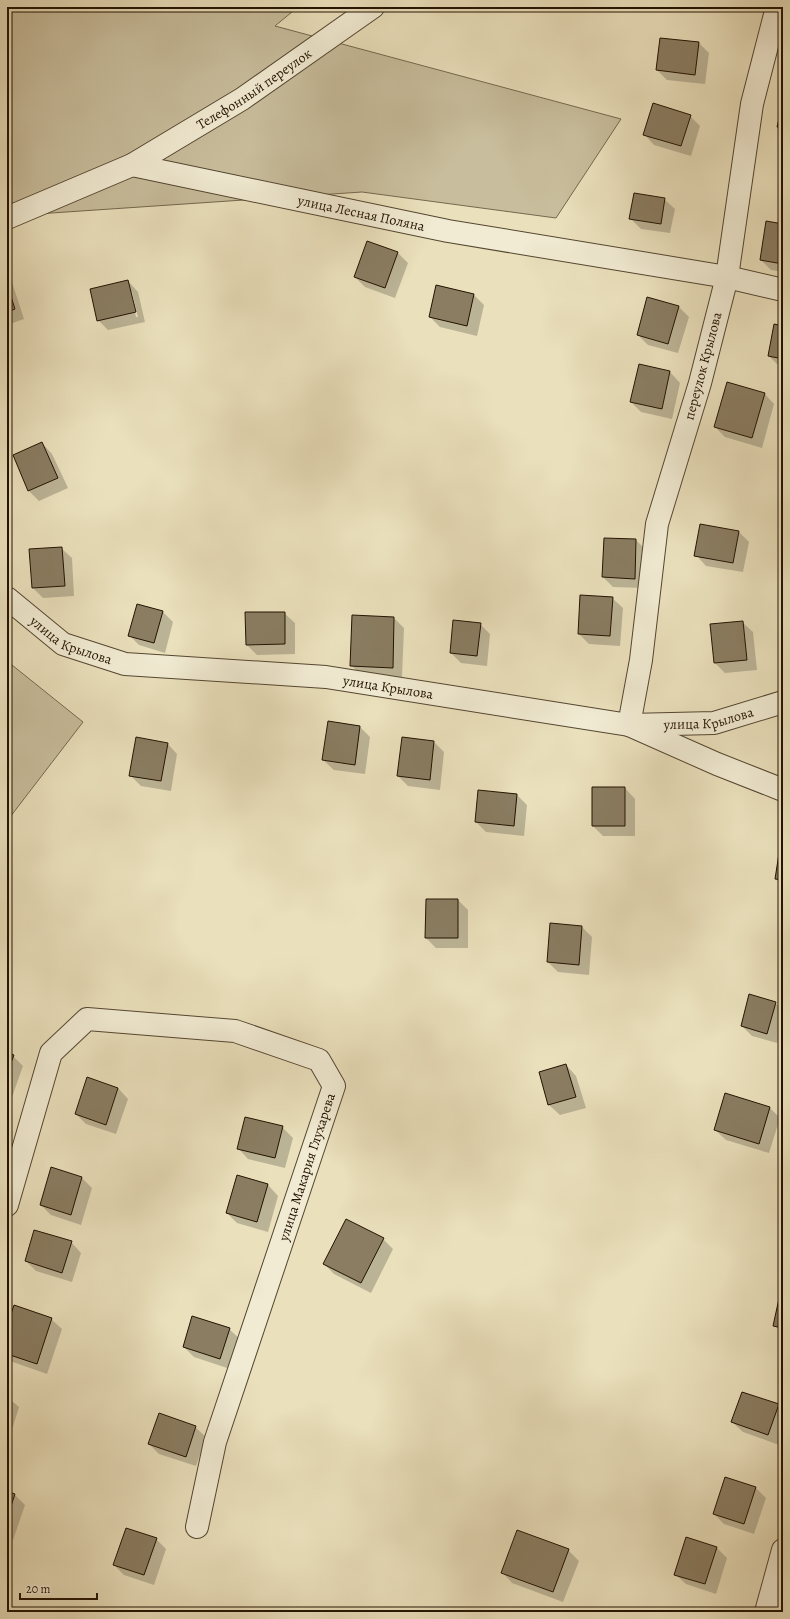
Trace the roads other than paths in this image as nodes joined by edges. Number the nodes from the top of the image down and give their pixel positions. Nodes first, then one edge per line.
1 (373, 7) edge
2 (777, 7) edge
3 (132, 165) junction
4 (7, 218) edge
5 (727, 277) junction
6 (783, 290) edge
7 (7, 598) edge
8 (783, 702) edge
9 (629, 725) junction
10 (783, 790) edge
11 (7, 1205) edge
12 (197, 1527) dead end
13 (783, 1550) edge
14 (766, 1612) edge

1 - 3 street, Телефонный переулок
2 - 5 street, переулок Крылова
3 - 4 street
3 - 5 street, улица Лесная Поляна
5 - 6 street, улица Лесная Поляна
5 - 9 street, переулок Крылова
7 - 9 street, улица Крылова
8 - 9 street, улица Крылова
9 - 10 street
11 - 12 street, улица Макария Глухарева
13 - 14 street

